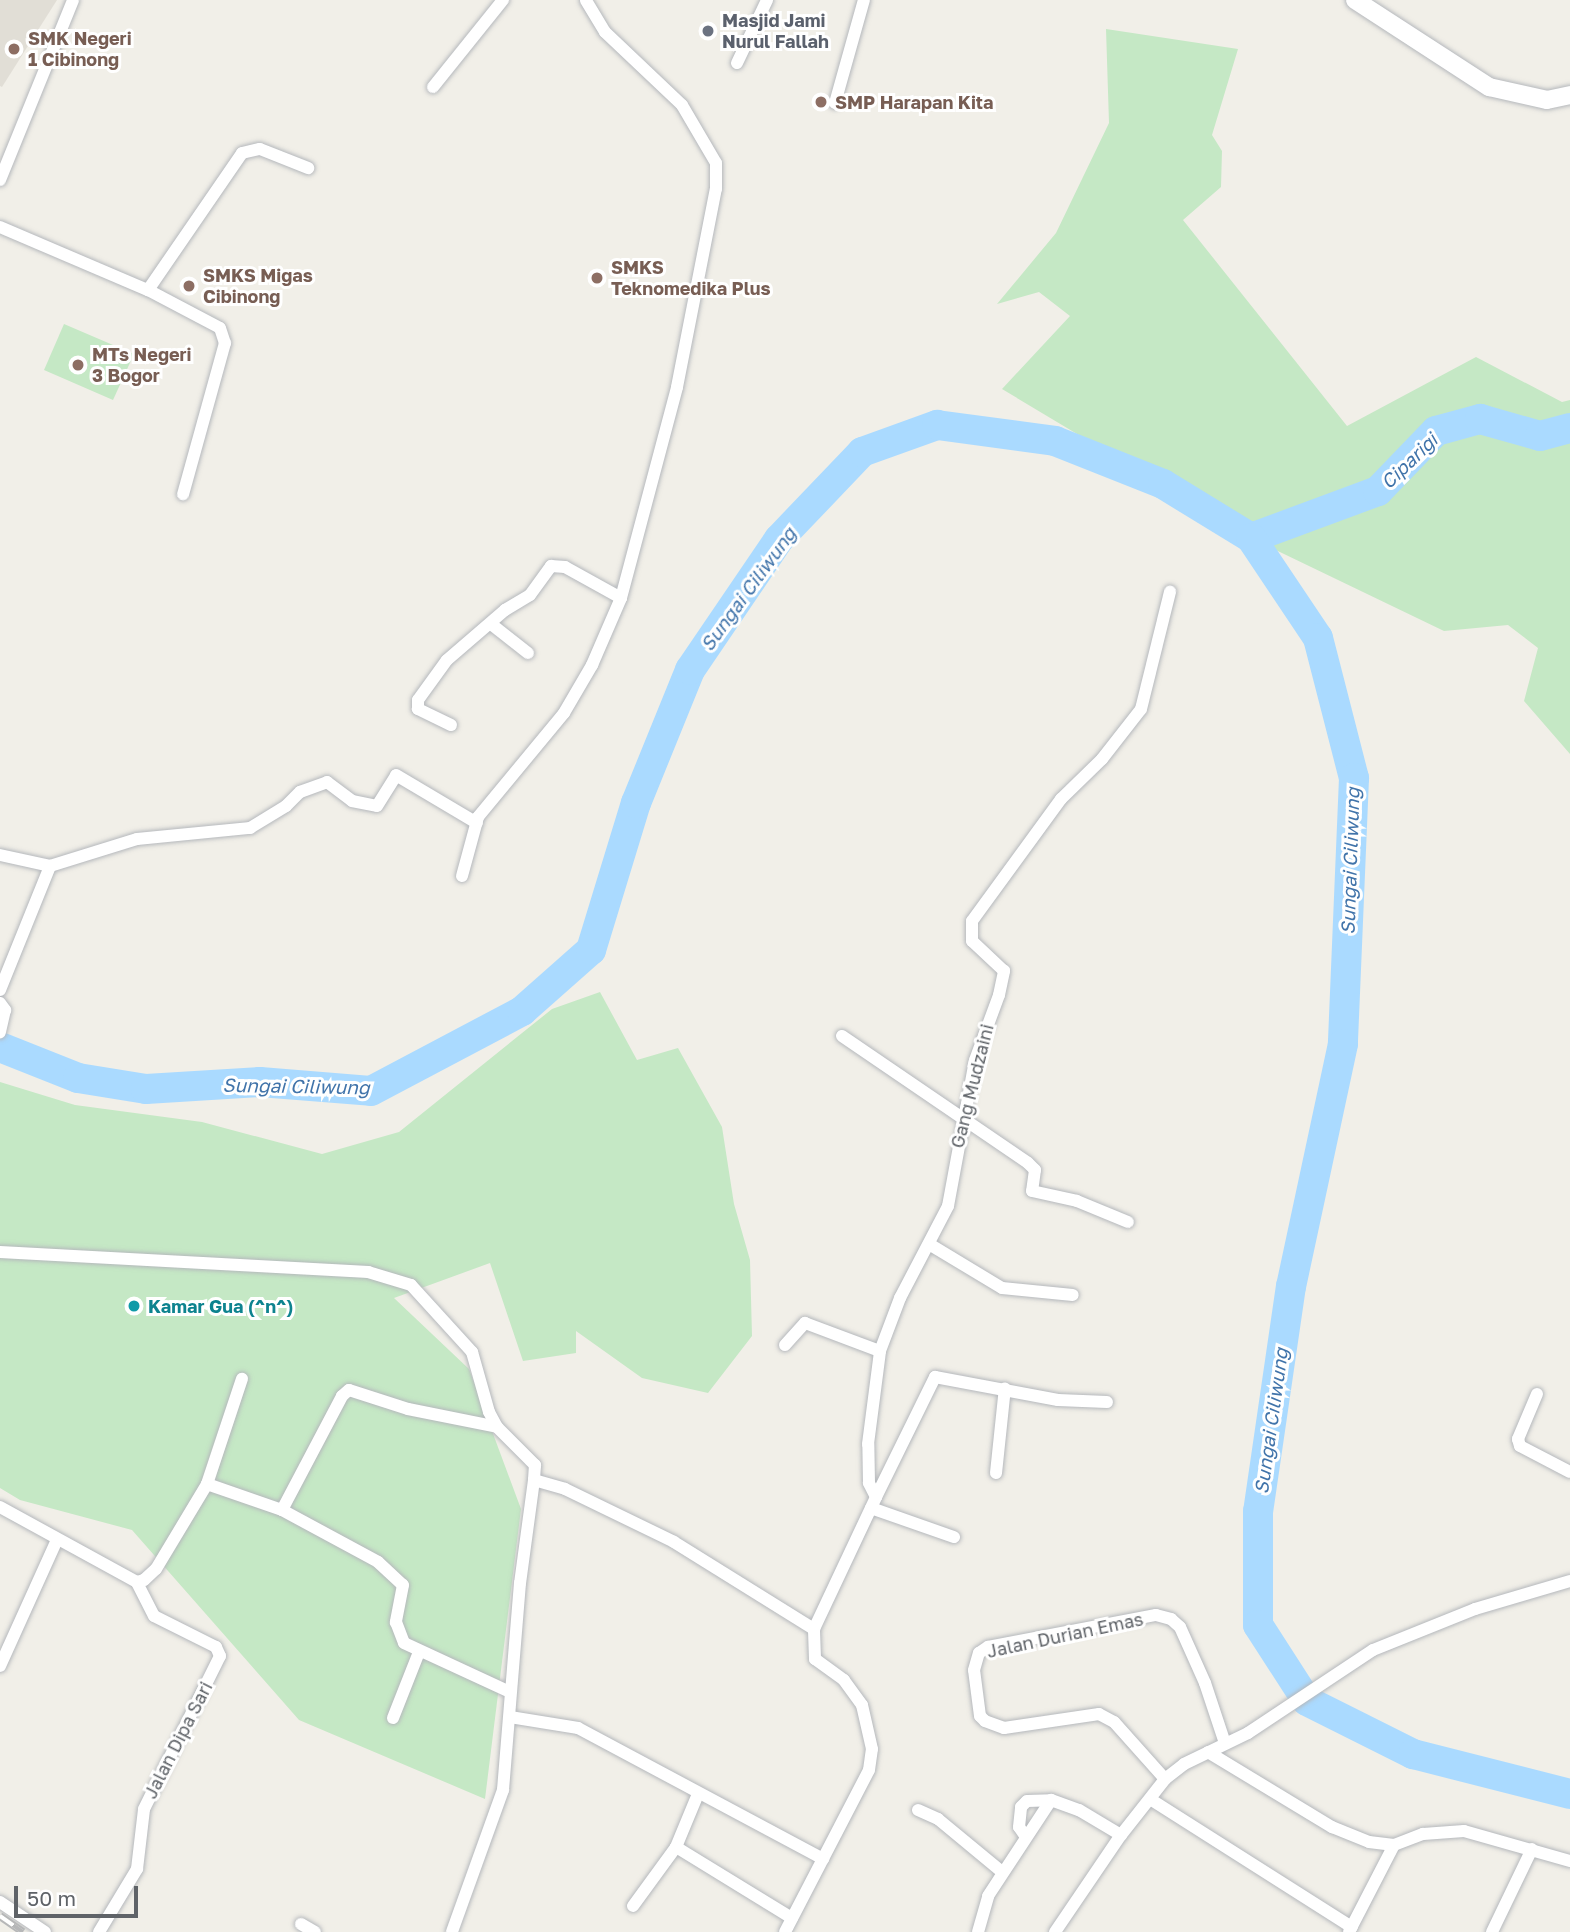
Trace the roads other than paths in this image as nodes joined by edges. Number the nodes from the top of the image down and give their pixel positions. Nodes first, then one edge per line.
1 (73, 0) edge
2 (503, 0) edge
3 (586, 0) edge
4 (767, 0) edge
5 (864, 0) edge
6 (1356, 0) edge
7 (737, 63) dead end
8 (433, 87) dead end
9 (1570, 95) edge
10 (835, 103) dead end
11 (308, 168) dead end
12 (0, 180) edge
13 (0, 227) edge
14 (148, 290) junction
15 (183, 494) dead end
16 (1170, 592) dead end
17 (621, 598) junction
18 (491, 624) junction
19 (528, 653) dead end
20 (451, 725) dead end
21 (477, 823) junction
22 (0, 855) edge
23 (50, 866) junction
24 (462, 876) dead end
25 (0, 990) edge
26 (3, 1007) edge
27 (0, 1032) edge
28 (842, 1036) dead end
29 (960, 1121) junction
30 (1128, 1222) dead end
31 (929, 1244) junction
32 (0, 1252) edge
33 (1073, 1295) dead end
34 (785, 1345) dead end
35 (880, 1351) junction
36 (242, 1379) dead end
37 (1005, 1388) junction
38 (1537, 1394) dead end
39 (1107, 1402) dead end
40 (497, 1427) junction
41 (1570, 1472) edge
42 (996, 1473) dead end
43 (534, 1480) junction
44 (207, 1484) junction
45 (873, 1503) junction
46 (0, 1507) edge
47 (282, 1510) junction
48 (954, 1537) dead end
49 (57, 1540) junction
50 (1570, 1581) edge
51 (137, 1582) junction
52 (814, 1629) junction
53 (419, 1652) junction
54 (0, 1666) edge
55 (510, 1692) junction
56 (510, 1717) junction
57 (393, 1718) dead end
58 (1225, 1743) junction
59 (1209, 1752) junction
60 (1165, 1779) junction
61 (698, 1794) junction
62 (1150, 1799) junction
63 (1051, 1800) junction
64 (918, 1810) dead end
65 (1121, 1835) junction
66 (1026, 1837) junction
67 (1394, 1845) junction
68 (676, 1847) junction
69 (1532, 1849) junction
70 (822, 1859) junction
71 (1570, 1861) edge
72 (1002, 1872) junction
73 (0, 1902) edge
74 (632, 1906) dead end
75 (792, 1918) junction
76 (301, 1924) dead end
77 (1351, 1930) edge
78 (44, 1932) edge
79 (99, 1932) edge
80 (315, 1932) edge
81 (452, 1932) edge
82 (785, 1932) edge
83 (978, 1932) edge
84 (1055, 1932) edge
85 (1492, 1932) edge

1 - 12 street
2 - 8 street
3 - 17 street
4 - 7 street
5 - 10 street
6 - 9 main road
11 - 14 street
13 - 14 street
14 - 15 street
16 - 29 street, Gang Mudzaini
17 - 18 street
17 - 21 street
18 - 19 street
18 - 20 street
21 - 23 street
21 - 24 street
22 - 23 street
23 - 25 street
26 - 27 street
28 - 29 street
29 - 30 street
29 - 31 street, Gang Mudzaini
31 - 33 street
31 - 35 street, Gang Mudzaini
32 - 40 street
34 - 35 street
35 - 45 street, Gang Mudzaini
36 - 44 street
37 - 39 street
37 - 42 street
37 - 45 street
38 - 41 street
40 - 43 street
40 - 47 street
43 - 52 street
43 - 55 street
44 - 47 street
44 - 51 street
45 - 48 street
45 - 52 street
46 - 49 street
47 - 53 street
49 - 51 street
49 - 54 street
50 - 58 street
51 - 79 street, Jalan Dipa Sari
52 - 70 street
53 - 55 street
53 - 57 street
55 - 56 street
56 - 61 street
56 - 81 street
58 - 59 street
58 - 60 street, Jalan Durian Emas
59 - 60 street
59 - 67 street
60 - 62 street
61 - 68 street
61 - 70 street
62 - 65 street
62 - 77 street
63 - 65 street
63 - 66 street
63 - 66 street
64 - 72 street
65 - 84 street
66 - 72 street
67 - 69 street
67 - 77 street
68 - 74 street
68 - 75 street
69 - 71 street
69 - 85 street
70 - 75 street
72 - 83 street
73 - 78 street
75 - 82 street
76 - 80 street

